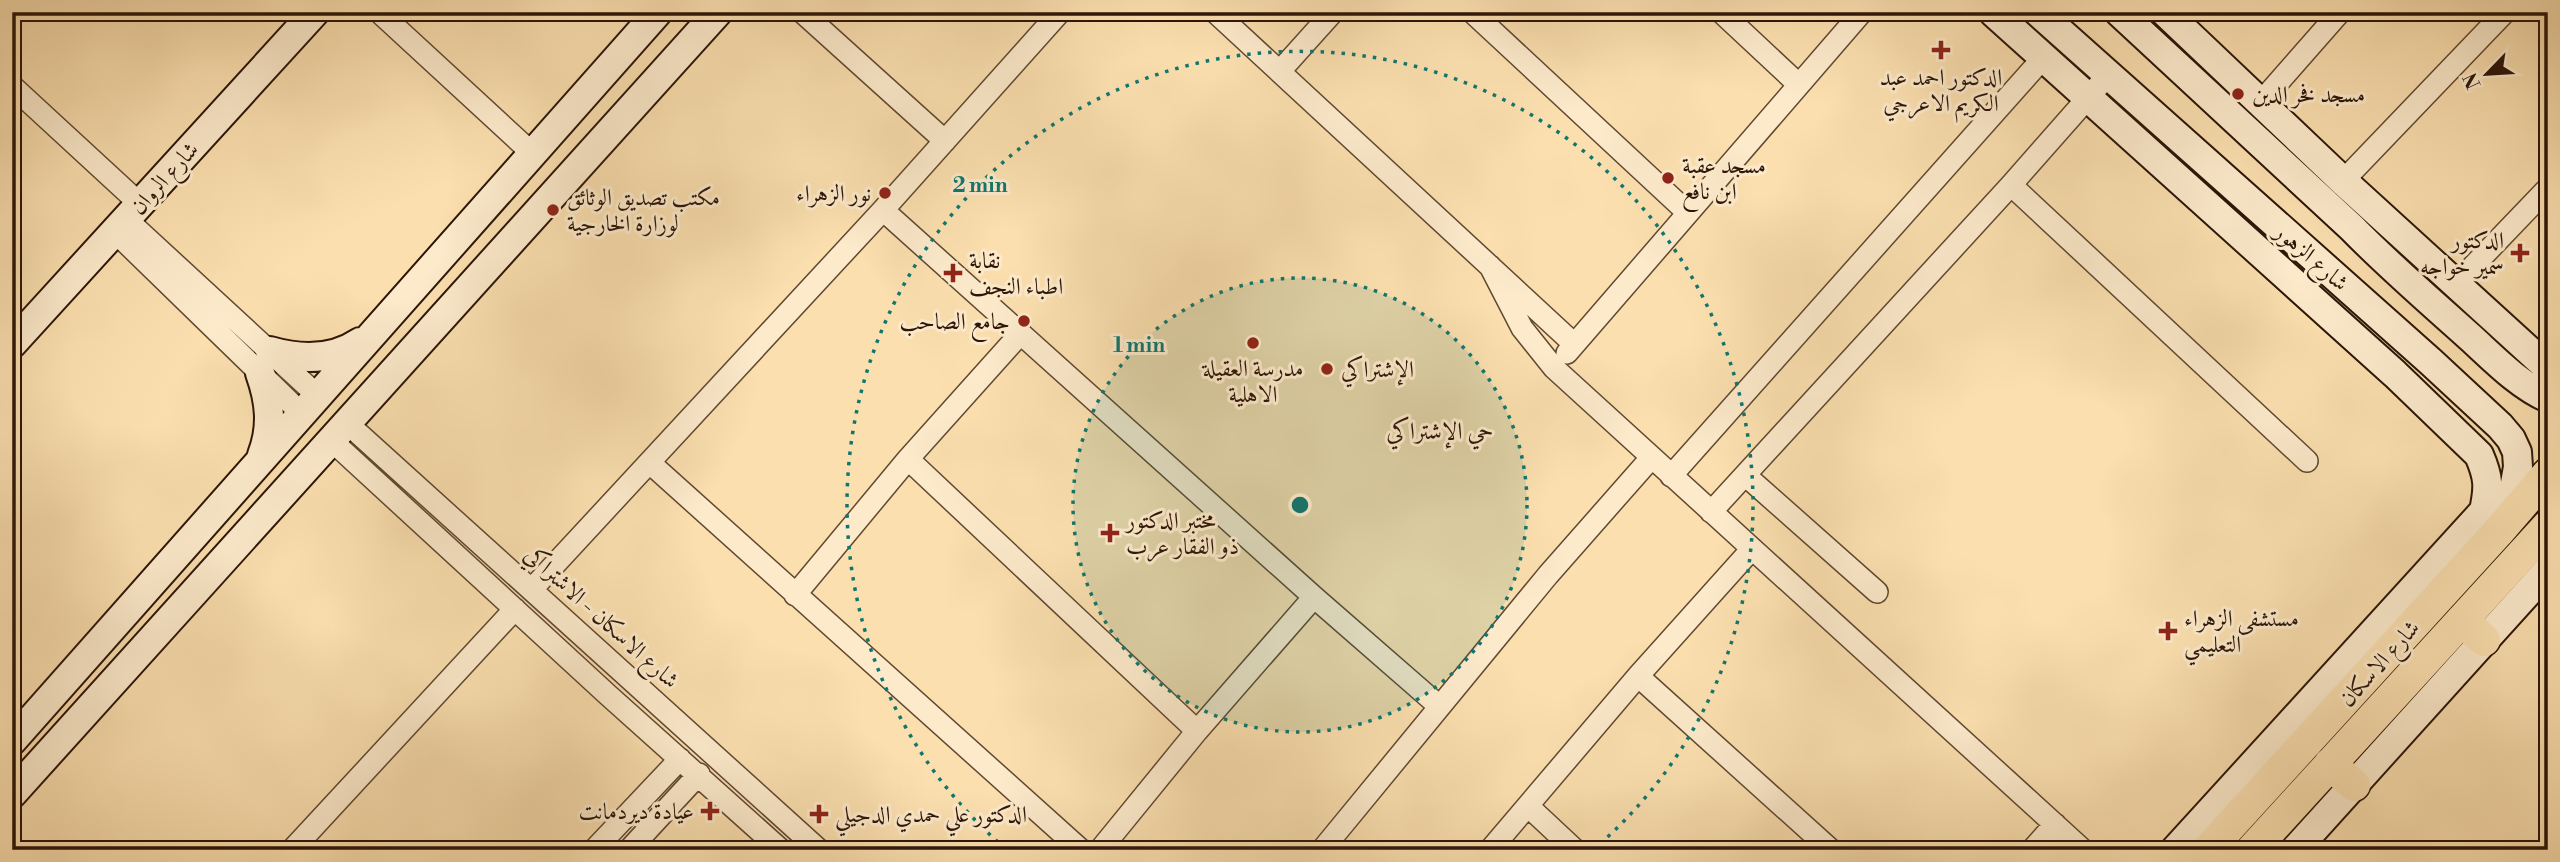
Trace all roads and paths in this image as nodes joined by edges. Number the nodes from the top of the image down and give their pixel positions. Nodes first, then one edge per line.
1 (315, 12) edge
2 (379, 12) edge
3 (658, 12) edge
4 (718, 12) edge
5 (802, 12) edge
6 (1060, 12) edge
7 (1216, 12) edge
8 (1333, 12) edge
9 (1472, 12) edge
10 (1721, 12) edge
11 (1862, 12) edge
12 (1993, 12) edge
13 (2038, 12) edge
14 (2119, 12) edge
15 (2165, 12) edge
16 (2340, 12) edge
17 (2505, 12) edge
18 (2208, 53) junction
19 (2043, 58) junction
20 (1280, 71) junction
21 (2108, 75) junction
22 (2188, 76) junction
23 (1798, 84) junction
24 (12, 86) edge
25 (2088, 99) junction
26 (2262, 102) junction
27 (945, 141) junction
28 (533, 154) junction
29 (2343, 181) junction
30 (2011, 185) junction
31 (2548, 188) edge
32 (883, 210) junction
33 (1687, 212) junction
34 (127, 218) junction
35 (2310, 257) junction
36 (438, 258) junction
37 (2385, 262) junction
38 (1490, 266) junction
39 (2456, 284) junction
40 (469, 287) junction
41 (1020, 334) junction
42 (368, 337) junction
43 (12, 344) edge
44 (1574, 344) junction
45 (265, 362) junction
46 (1554, 368) junction
47 (2548, 368) edge
48 (2548, 398) edge
49 (309, 404) junction
50 (340, 433) junction
51 (1651, 458) junction
52 (908, 459) junction
53 (2308, 461) dead end
54 (260, 462) junction
55 (650, 463) junction
56 (2548, 474) edge
57 (1745, 475) junction
58 (1671, 476) junction
59 (1711, 512) junction
60 (2548, 526) edge
61 (2498, 532) junction
62 (1751, 550) junction
63 (2548, 570) edge
64 (532, 589) junction
65 (1877, 592) dead end
66 (795, 595) junction
67 (1314, 597) junction
68 (514, 609) junction
69 (2398, 624) junction
70 (2473, 630) junction
71 (626, 674) junction
72 (1638, 676) junction
73 (608, 695) junction
74 (1439, 706) junction
75 (1197, 731) junction
76 (12, 741) edge
77 (680, 759) junction
78 (2330, 764) junction
79 (699, 774) junction
80 (2354, 785) junction
81 (12, 794) edge
82 (1529, 807) junction
83 (2055, 824) junction
84 (292, 850) edge
85 (594, 850) edge
86 (629, 850) edge
87 (781, 850) edge
88 (819, 850) edge
89 (1081, 850) edge
90 (1100, 850) edge
91 (1322, 850) edge
92 (1490, 850) edge
93 (1575, 850) edge
94 (1831, 850) edge
95 (2032, 850) edge
96 (2083, 850) edge
97 (2175, 850) edge
98 (2208, 850) edge
99 (2252, 850) edge
100 (2295, 850) edge

1 - 34 main road, شارع الروان
2 - 28 street
3 - 28 main road
4 - 40 main road
5 - 27 street
6 - 27 street
7 - 20 street
8 - 20 street
9 - 33 street
10 - 23 street
11 - 23 street
12 - 19 main road
13 - 21 main road, شارع الزهور
14 - 22 main road, شارع الزهور
15 - 18 main road
16 - 26 street
17 - 29 street
18 - 22 main road
18 - 26 main road
19 - 25 main road
19 - 58 street
20 - 38 street
21 - 25 street
21 - 35 main road, شارع الزهور
22 - 37 main road, شارع الزهور
23 - 33 street
24 - 34 street
25 - 30 street
25 - 69 main road
26 - 29 main road
27 - 32 street
28 - 36 main road
29 - 39 main road
30 - 53 street
30 - 57 street
31 - 39 street
32 - 41 street
32 - 55 street
33 - 44 street
34 - 43 main road, شارع الروان
34 - 45 street
35 - 37 main road
35 - 61 main road, شارع الزهور
36 - 40 main road
36 - 42 main road
37 - 48 main road, شارع الزهور
38 - 44 street
38 - 46 street
39 - 47 main road
40 - 50 main road
41 - 52 street
41 - 67 street
42 - 45 main road
42 - 49 main road
44 - 46 street
45 - 49 street
45 - 54 main road
46 - 51 street
49 - 54 main road
50 - 64 street, شارع الاسكان - الاشتراكي
50 - 68 street
50 - 81 main road
51 - 58 street
51 - 74 street
52 - 66 street
52 - 75 street
54 - 76 main road
55 - 64 street
55 - 66 street
56 - 61 main road, شارع الاسكان
57 - 59 street
57 - 65 street
58 - 59 street
59 - 62 street
60 - 70 main road, شارع الاسكان
61 - 69 main road, شارع الاسكان
62 - 72 street
62 - 83 street
63 - 70 main road
64 - 71 street, شارع الاسكان - الاشتراكي
66 - 89 street
67 - 74 street
67 - 75 street
68 - 73 street
68 - 84 street
69 - 97 main road
69 - 98 main road, شارع الاسكان
70 - 78 main road, شارع الاسكان
70 - 80 main road
71 - 73 street
71 - 88 street, شارع الاسكان - الاشتراكي
72 - 82 street
72 - 94 street
73 - 77 street
74 - 91 street
75 - 90 street
77 - 79 street
77 - 85 street
78 - 80 main road
78 - 99 main road, شارع الاسكان
79 - 86 street
79 - 87 street
80 - 100 main road
82 - 92 street
82 - 93 street
83 - 95 street
83 - 96 street

